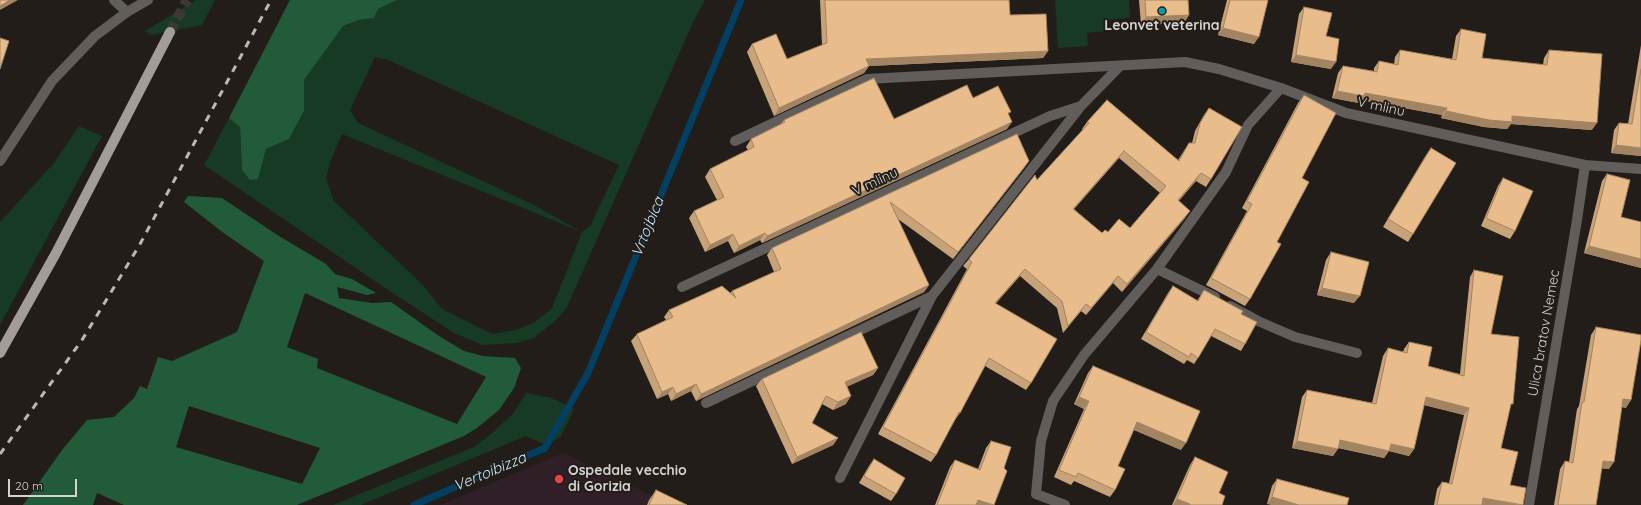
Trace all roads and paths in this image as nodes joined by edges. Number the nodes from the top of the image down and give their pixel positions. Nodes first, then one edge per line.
1 (114, 0) edge
2 (148, 0) edge
3 (127, 12) junction
4 (170, 32) tunnel mouth
5 (1119, 67) junction
6 (1281, 88) junction
7 (1081, 106) junction
8 (735, 141) dead end
9 (0, 161) edge
10 (1585, 165) junction
11 (1641, 169) edge
12 (1157, 268) junction
13 (682, 287) dead end
14 (932, 296) junction
15 (0, 353) edge
16 (1357, 353) dead end
17 (706, 403) edge
18 (840, 478) dead end
19 (1036, 494) junction
20 (1034, 505) edge
21 (1066, 505) edge
22 (1529, 505) edge

1 - 3 street
2 - 3 street
3 - 9 street
4 - 15 main road
5 - 6 street, V mlinu
5 - 7 street, V mlinu
5 - 8 street, V mlinu
6 - 10 street, V mlinu
6 - 12 street
7 - 13 street, V mlinu
7 - 14 street, V mlinu
10 - 11 street, V mlinu
10 - 22 street, Ulica bratov Nemec
12 - 16 street
12 - 19 street
14 - 17 street, V mlinu
14 - 18 street, V mlinu
19 - 20 street
19 - 21 street

